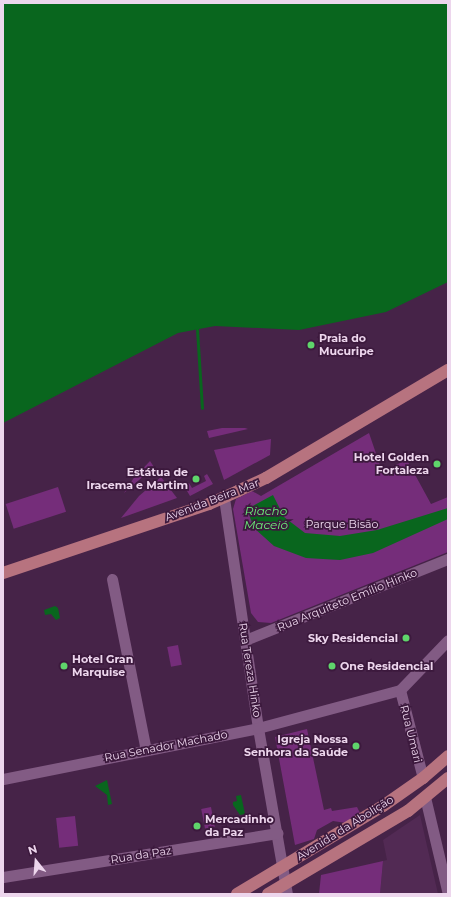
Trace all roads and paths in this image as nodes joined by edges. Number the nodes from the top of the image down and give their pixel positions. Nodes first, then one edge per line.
1 (448, 370) edge
2 (224, 498) junction
3 (448, 559) edge
4 (3, 573) edge
5 (112, 579) dead end
6 (245, 640) junction
7 (448, 640) edge
8 (400, 690) junction
9 (258, 728) junction
10 (146, 750) junction
11 (448, 756) edge
12 (422, 778) junction
13 (448, 778) edge
14 (3, 779) edge
15 (425, 797) junction
16 (278, 833) junction
17 (284, 866) junction
18 (3, 877) edge
19 (286, 889) edge
20 (237, 894) edge
21 (268, 894) edge
22 (448, 894) edge

1 - 2 main road, Avenida Beira Mar
2 - 4 main road, Avenida Beira Mar
2 - 6 street, Rua Tereza Hinko
3 - 6 street, Rua Arquiteto Emílio Hinko
5 - 10 street
6 - 9 street, Rua Tereza Hinko
7 - 8 street
8 - 9 street, Rua Senador Machado
8 - 12 street, Rua Umari
9 - 10 street, Rua Senador Machado
9 - 16 street, Rua Tereza Hinko
10 - 14 street, Rua Senador Machado
11 - 12 main road, Avenida da Abolição
12 - 17 main road, Avenida da Abolição
13 - 15 main road, Avenida da Abolição
15 - 19 main road, Avenida da Abolição
15 - 22 street
16 - 17 street, Rua Tereza Hinko
16 - 18 street, Rua da Paz
17 - 19 street, Rua Tereza Hinko
17 - 20 main road, Avenida da Abolição
19 - 21 main road, Avenida da Abolição

